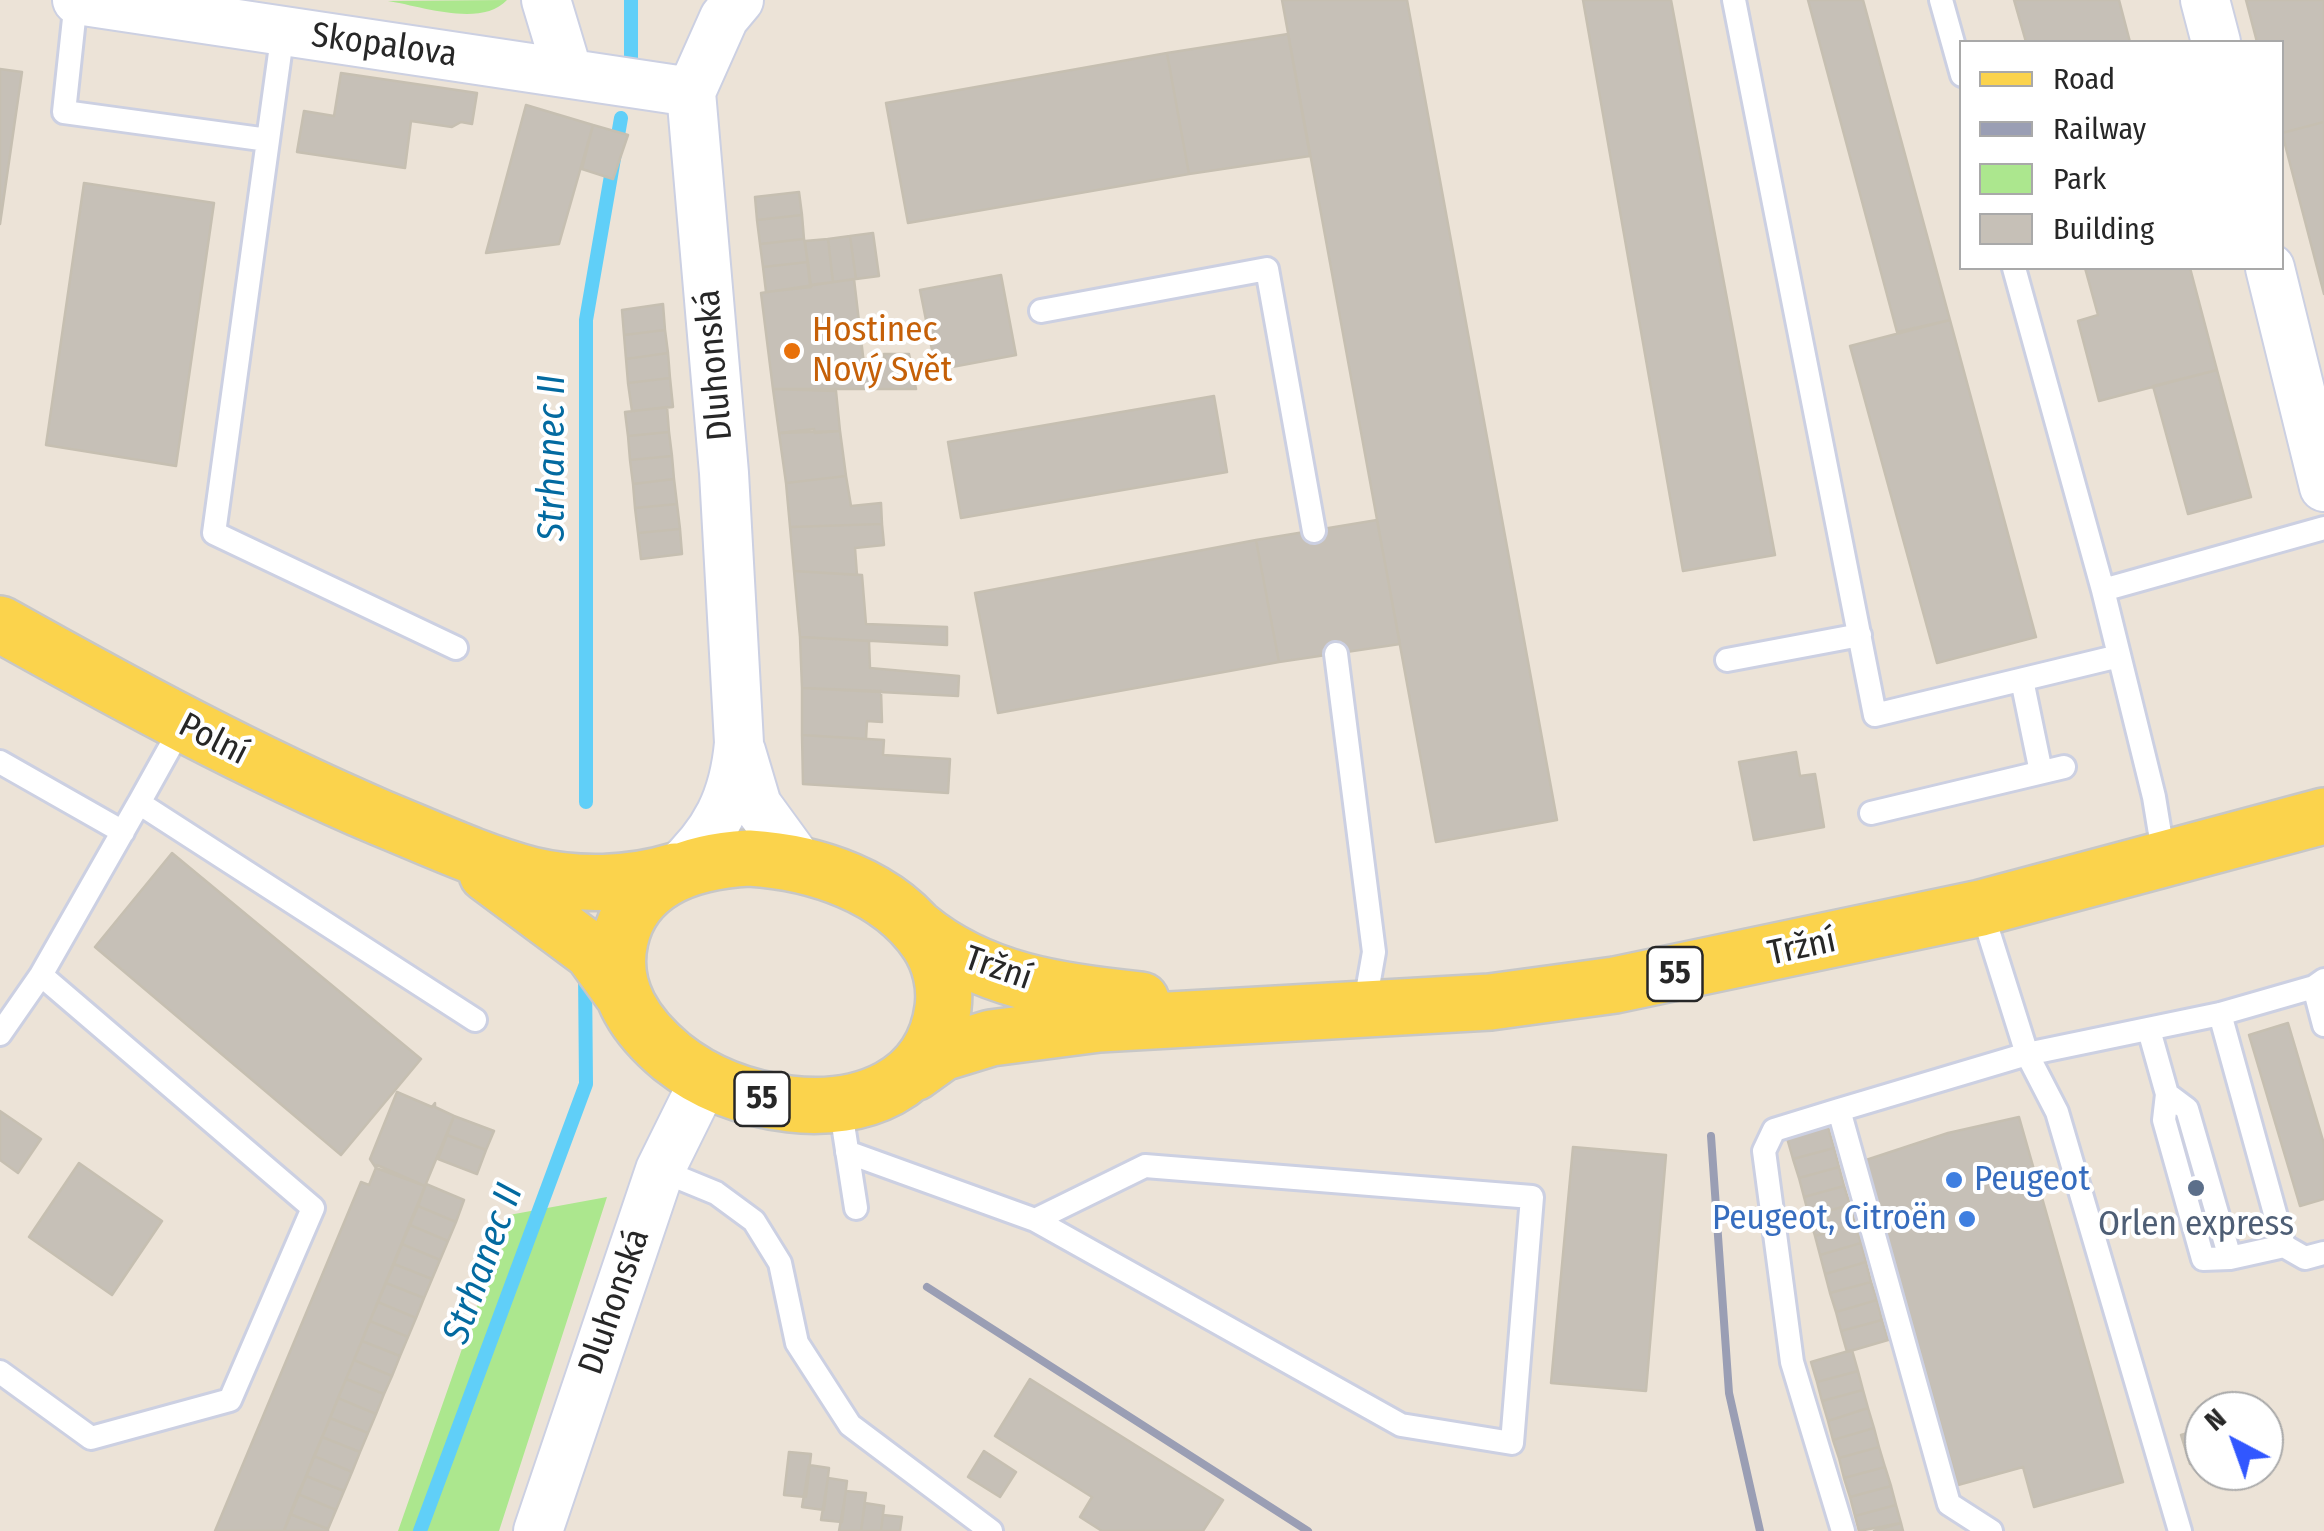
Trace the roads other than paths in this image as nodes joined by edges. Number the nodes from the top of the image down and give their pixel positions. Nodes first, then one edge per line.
1 (77, 0) edge
2 (546, 0) edge
3 (1734, 0) edge
4 (1941, 0) edge
5 (2205, 0) edge
6 (727, 6) edge
7 (283, 31) junction
8 (2215, 40) edge
9 (1959, 64) edge
10 (568, 73) junction
11 (692, 92) junction
12 (268, 140) junction
13 (2015, 270) edge
14 (2270, 270) edge
15 (1041, 312) dead end
16 (2324, 488) edge
17 (2324, 528) edge
18 (1314, 531) dead end
19 (2103, 590) junction
20 (0, 624) edge
21 (1860, 635) junction
22 (456, 648) dead end
23 (1336, 654) dead end
24 (2119, 656) junction
25 (1728, 660) dead end
26 (2022, 680) junction
27 (183, 724) junction
28 (739, 742) junction
29 (0, 762) edge
30 (139, 802) junction
31 (1871, 814) dead end
32 (2324, 816) edge
33 (123, 832) junction
34 (434, 840) junction
35 (2164, 858) junction
36 (800, 864) junction
37 (675, 871) junction
38 (1981, 908) junction
39 (916, 927) junction
40 (40, 974) junction
41 (2319, 984) edge
42 (621, 992) junction
43 (1364, 1010) junction
44 (1268, 1014) junction
45 (2220, 1014) junction
46 (476, 1020) dead end
47 (2324, 1026) edge
48 (2148, 1030) junction
49 (0, 1034) edge
50 (2026, 1054) junction
51 (914, 1073) junction
52 (705, 1078) junction
53 (1839, 1110) junction
54 (844, 1128) junction
55 (660, 1170) junction
56 (856, 1208) dead end
57 (1035, 1220) junction
58 (2284, 1246) junction
59 (2324, 1253) edge
60 (0, 1372) edge
61 (538, 1531) edge
62 (991, 1531) edge
63 (1843, 1531) edge
64 (1991, 1531) edge
65 (2180, 1531) edge

1 - 7 street, Skopalova
1 - 12 lane
2 - 10 street
3 - 21 lane
4 - 9 lane
5 - 8 street
6 - 11 street, Dluhonská
7 - 10 street, Skopalova
7 - 12 lane
10 - 11 street, Skopalova
11 - 28 street, Dluhonská
12 - 22 lane
13 - 19 lane
14 - 16 street
15 - 18 lane
17 - 19 lane
19 - 24 lane
20 - 27 main road, Polní / 55
21 - 25 lane
21 - 26 lane
23 - 43 lane
24 - 26 lane
24 - 35 lane
26 - 31 lane
27 - 30 lane
27 - 34 main road, Polní / 55
28 - 36 street, Dluhonská
28 - 37 street, Dluhonská
29 - 33 lane
30 - 33 lane
30 - 46 lane
32 - 35 main road, Tržní / 55
33 - 40 lane
34 - 37 main road, Polní / 55
34 - 42 main road, Polní / 55
35 - 38 main road, Tržní / 55
36 - 37 main road, Dluhonská / 55
36 - 39 main road, Dluhonská / 55
37 - 42 main road, Dluhonská / 55
38 - 43 main road, Tržní / 55
38 - 50 lane
39 - 44 main road, Tržní / 55
39 - 51 main road, Dluhonská / 55
40 - 49 lane
40 - 60 lane
41 - 45 lane
41 - 47 lane
42 - 52 main road, 55
43 - 44 main road, Tržní / 55
44 - 51 main road, Tržní / 55
45 - 48 lane
45 - 58 lane
48 - 50 lane
48 - 58 lane
50 - 53 lane
50 - 65 lane
51 - 54 main road, 55
52 - 54 main road, 55
52 - 55 street, Dluhonská
53 - 63 lane
53 - 64 lane
54 - 56 lane
54 - 57 lane
55 - 61 street, Dluhonská
55 - 62 lane
57 - 57 lane
58 - 59 lane

